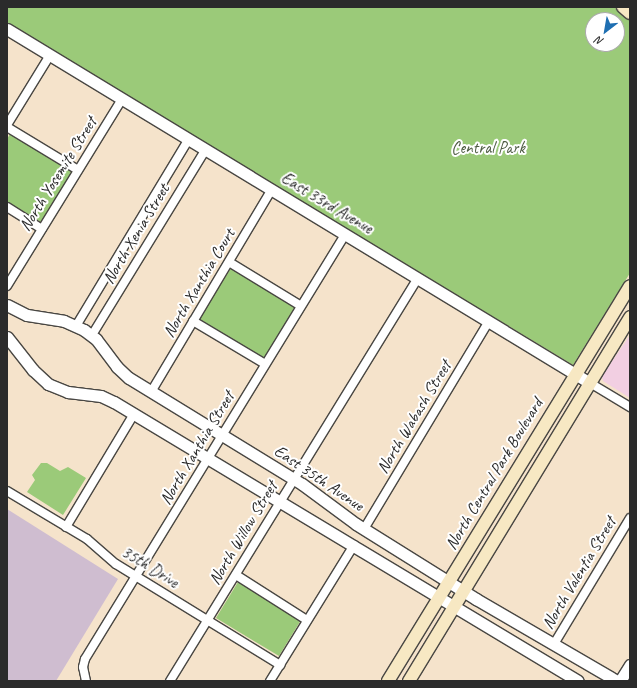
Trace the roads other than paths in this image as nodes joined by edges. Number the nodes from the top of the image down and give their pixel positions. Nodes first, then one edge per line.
1 (623, 7) edge
2 (630, 12) edge
3 (7, 29) edge
4 (50, 55) junction
5 (122, 98) junction
6 (7, 126) edge
7 (189, 139) junction
8 (206, 149) junction
9 (78, 170) junction
10 (272, 189) junction
11 (7, 208) edge
12 (42, 229) junction
13 (345, 234) junction
14 (229, 262) junction
15 (418, 278) junction
16 (7, 286) edge
17 (630, 286) edge
18 (7, 305) edge
19 (301, 306) junction
20 (630, 317) edge
21 (193, 321) junction
22 (489, 321) junction
23 (76, 326) junction
24 (92, 335) junction
25 (7, 337) edge
26 (265, 364) junction
27 (576, 374) junction
28 (590, 383) junction
29 (151, 392) junction
30 (630, 407) edge
31 (134, 414) junction
32 (222, 436) junction
33 (208, 459) junction
34 (294, 479) junction
35 (7, 491) edge
36 (280, 504) junction
37 (630, 518) edge
38 (66, 527) junction
39 (364, 528) junction
40 (354, 545) junction
41 (236, 575) junction
42 (136, 576) junction
43 (449, 581) junction
44 (464, 591) junction
45 (440, 596) junction
46 (455, 606) junction
47 (207, 620) junction
48 (307, 620) junction
49 (554, 644) junction
50 (280, 665) junction
51 (630, 665) edge
52 (86, 681) edge
53 (170, 681) edge
54 (270, 681) edge
55 (388, 681) edge
56 (408, 681) edge
57 (578, 681) edge
58 (619, 681) edge

1 - 2 main road
3 - 4 street, East 33rd Avenue
4 - 5 street, East 33rd Avenue
4 - 6 street
5 - 7 street, East 33rd Avenue
5 - 9 street, North Yosemite Street
6 - 9 street
7 - 8 street, East 33rd Avenue
7 - 23 street, North Xenia Street
8 - 10 street, East 33rd Avenue
8 - 24 street, North Xenia Street
9 - 12 street, North Yosemite Street
10 - 13 street, East 33rd Avenue
10 - 14 street, North Xanthia Court
11 - 12 street
12 - 16 street, North Yosemite Street
13 - 15 street, East 33rd Avenue
13 - 19 street, North Xanthia Street
14 - 19 street
14 - 21 street, North Xanthia Court
15 - 22 street, East 33rd Avenue
15 - 34 street, North Willow Street
17 - 27 main road, North Central Park Boulevard
18 - 23 street, East 35th Avenue
19 - 26 street, North Xanthia Street
20 - 28 main road, North Central Park Boulevard
21 - 26 street
21 - 29 street, North Xanthia Court
22 - 27 street, East 33rd Avenue
22 - 39 street, North Wabash Street
23 - 24 street, East 35th Avenue
24 - 29 street, East 35th Avenue
25 - 31 street
26 - 32 street, North Xanthia Street
27 - 28 street, East 33rd Avenue
27 - 43 main road, North Central Park Boulevard
28 - 30 street, East 33rd Avenue
28 - 44 main road, North Central Park Boulevard
29 - 32 street, East 35th Avenue
31 - 33 street
31 - 38 street
32 - 33 street, North Xanthia Street
32 - 34 street, East 35th Avenue
33 - 36 street
33 - 42 street, North Xanthia Street
34 - 36 street, North Willow Street
34 - 39 street, East 35th Avenue
35 - 38 street, 35th Drive
36 - 40 street
36 - 41 street, North Willow Street
37 - 49 street, North Valentia Street
38 - 42 street, 35th Drive
39 - 43 street, East 35th Avenue
40 - 45 street
40 - 48 street
41 - 47 street, North Willow Street
41 - 48 street
42 - 47 street, 35th Drive
42 - 52 street, North Xanthia Street
43 - 44 street, East 35th Avenue
43 - 45 main road, North Central Park Boulevard
44 - 46 main road, North Central Park Boulevard
44 - 49 street, East 35th Avenue
45 - 46 street
45 - 55 main road, North Central Park Boulevard
46 - 56 main road, North Central Park Boulevard
46 - 57 street
47 - 50 street, 35th Drive
47 - 53 street, North Willow Street
48 - 50 street
49 - 58 street, East 35th Avenue
50 - 54 street
51 - 58 street

